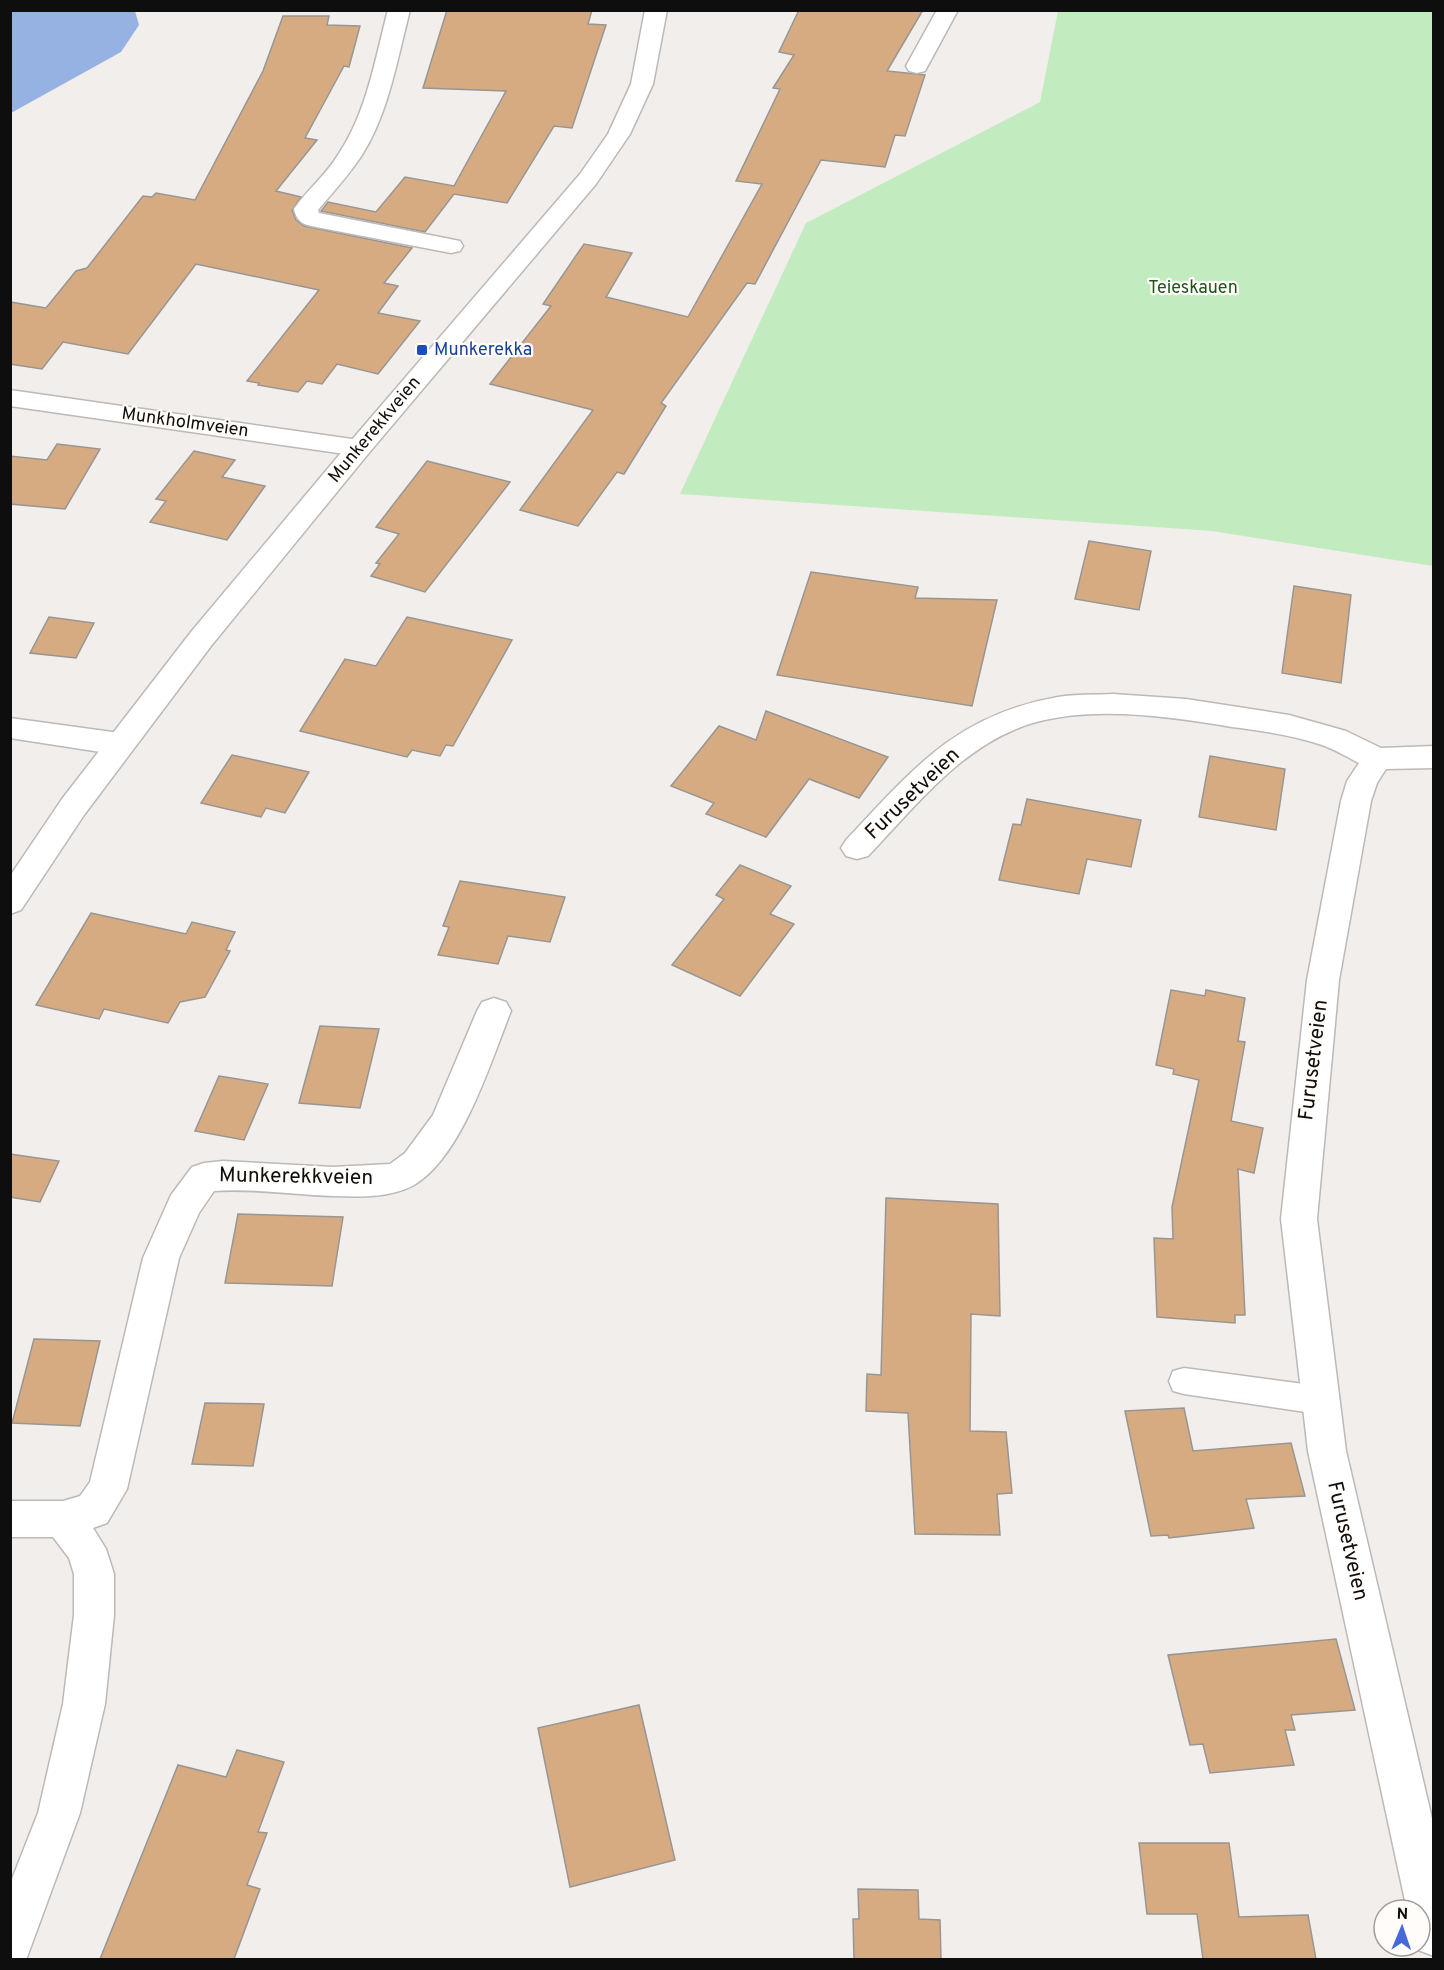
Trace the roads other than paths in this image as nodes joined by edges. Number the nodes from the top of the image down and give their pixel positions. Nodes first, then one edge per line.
1 (399, 10) edge
2 (656, 10) edge
3 (948, 10) edge
4 (917, 66) dead end
5 (451, 246) dead end
6 (10, 398) edge
7 (359, 448) junction
8 (10, 728) edge
9 (120, 744) junction
10 (1434, 757) edge
11 (1377, 759) junction
12 (857, 848) dead end
13 (10, 902) edge
14 (494, 1011) dead end
15 (1184, 1381) dead end
16 (1319, 1400) junction
17 (10, 1519) edge
18 (63, 1519) junction
19 (1434, 1934) edge
20 (10, 1944) edge

1 - 5 street
2 - 7 street, Munkerekkveien
3 - 4 street
6 - 7 street, Munkholmveien
7 - 9 street, Munkerekkveien
8 - 9 street
9 - 13 street, Munkerekkveien
10 - 11 street
11 - 12 street, Furusetveien
11 - 16 street, Furusetveien
14 - 18 street, Munkerekkveien
15 - 16 lane
16 - 19 street, Furusetveien
17 - 18 street, Munkerekkveien
18 - 20 street

